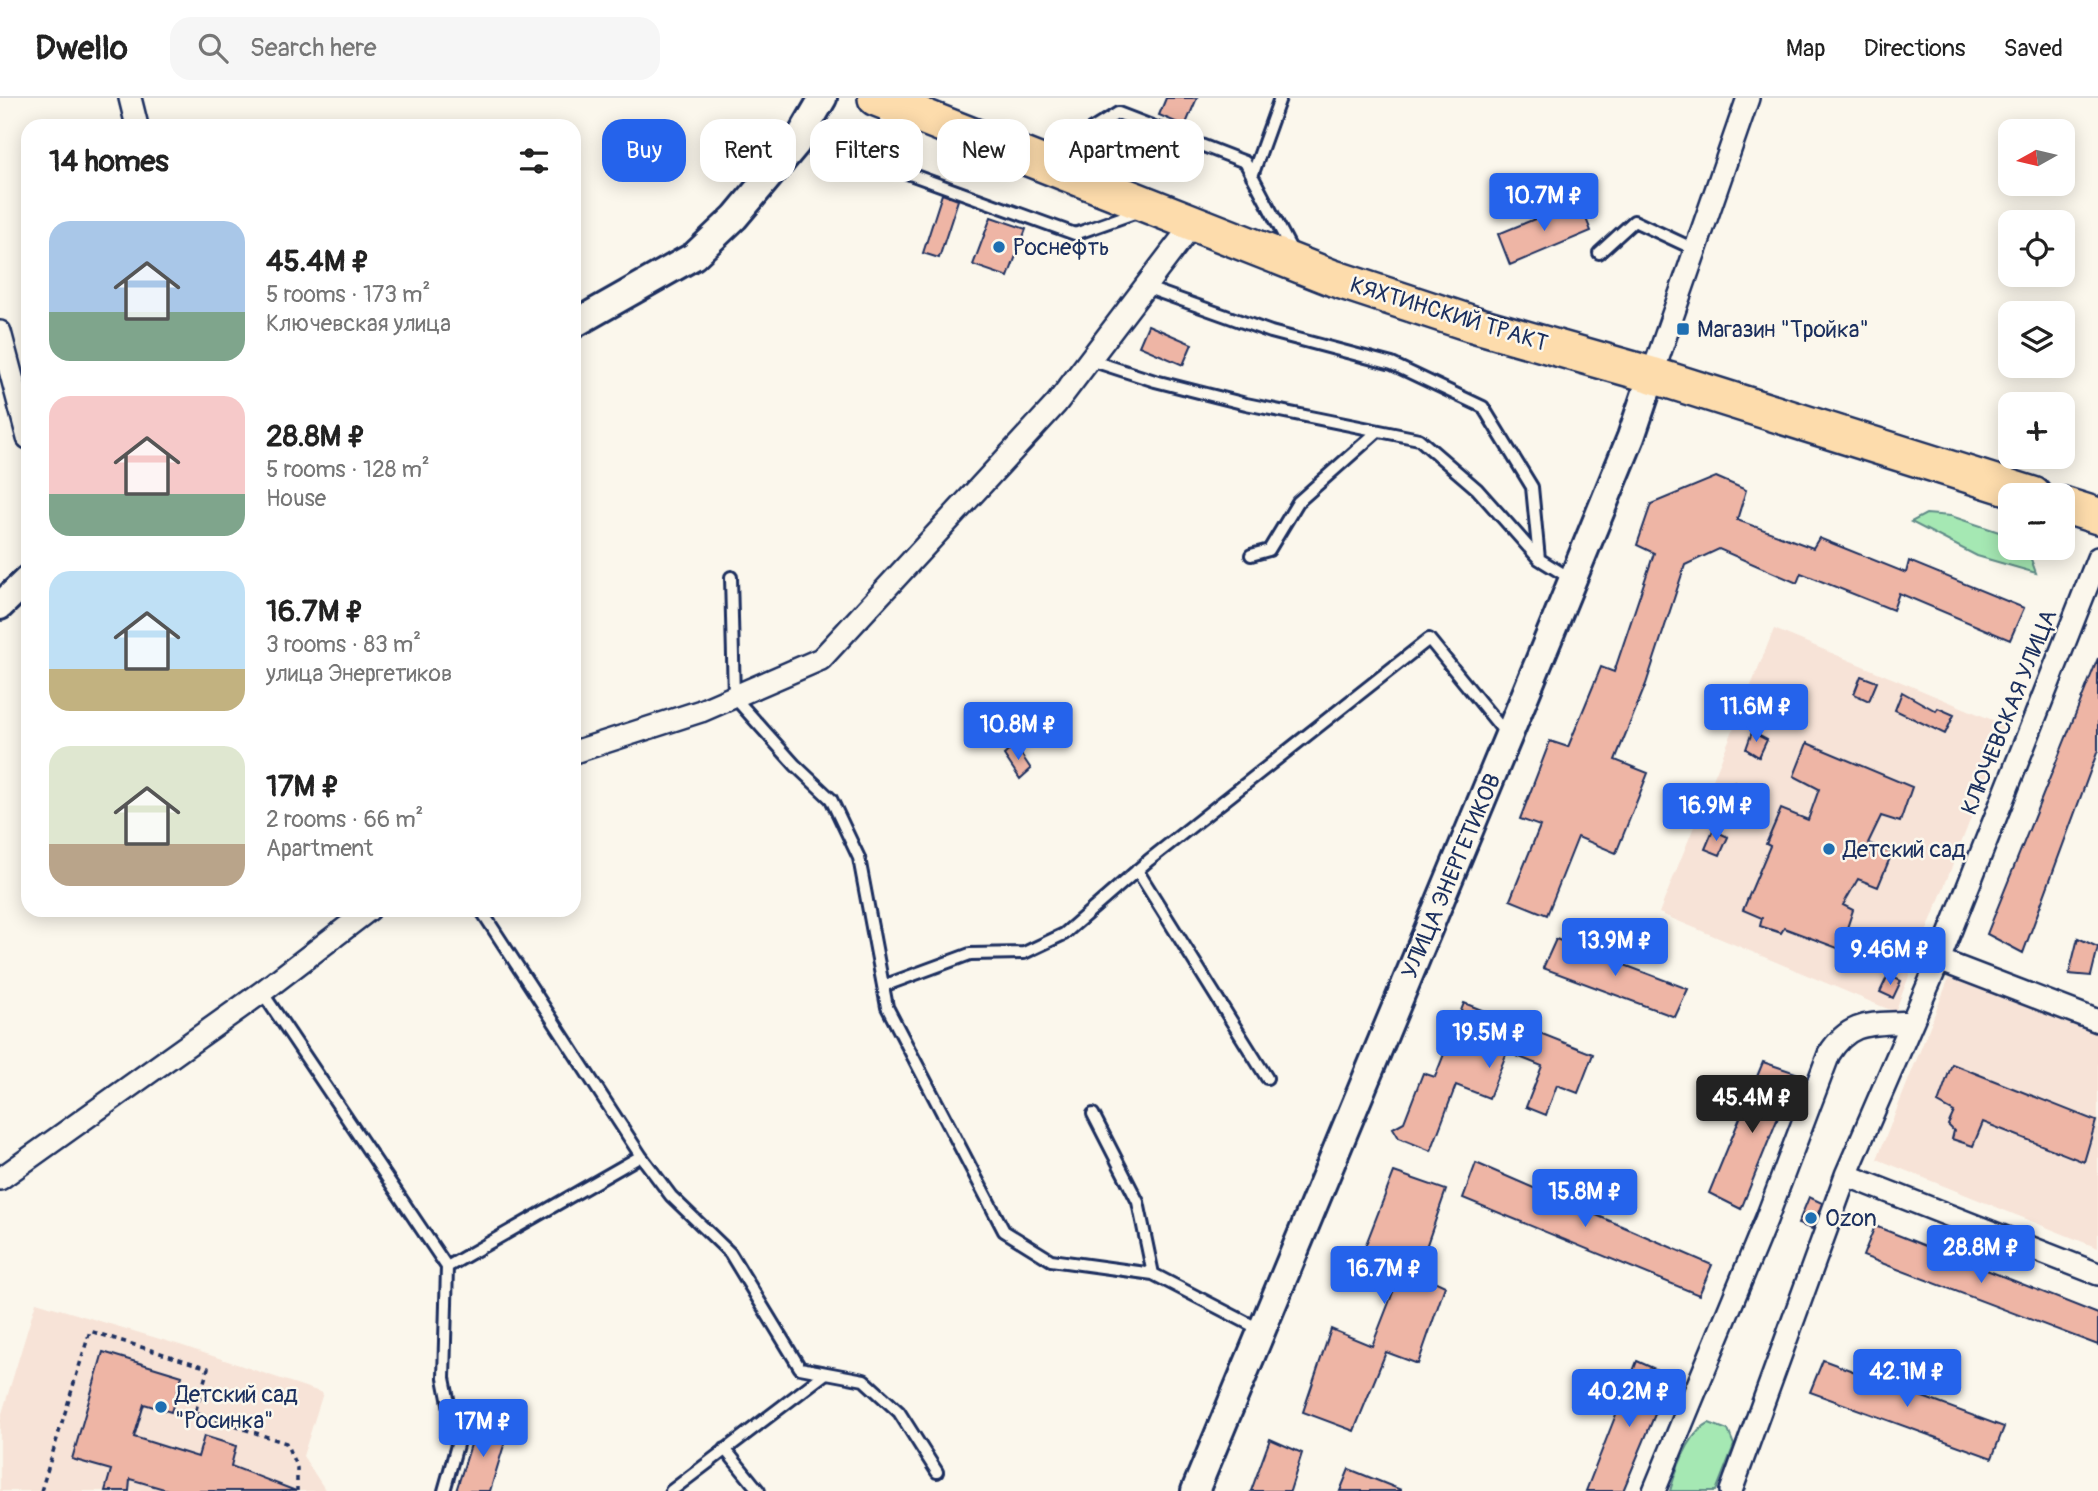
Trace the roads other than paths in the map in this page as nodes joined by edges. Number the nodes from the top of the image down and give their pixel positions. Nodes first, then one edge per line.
1 (130, 98) edge
2 (823, 98) edge
3 (1280, 98) edge
4 (1748, 98) edge
5 (879, 99) edge
6 (135, 119) edge
7 (1041, 161) junction
8 (1252, 176) junction
9 (1156, 206) junction
10 (1195, 221) junction
11 (1694, 249) junction
12 (1599, 253) dead end
13 (1298, 263) junction
14 (1145, 287) junction
15 (581, 320) edge
16 (0, 332) edge
17 (1090, 360) junction
18 (1652, 376) junction
19 (21, 412) edge
20 (1378, 431) junction
21 (1998, 484) edge
22 (2075, 509) edge
23 (2098, 516) edge
24 (1251, 555) dead end
25 (2098, 558) edge
26 (1539, 559) junction
27 (731, 577) dead end
28 (1573, 580) junction
29 (21, 586) edge
30 (0, 606) edge
31 (734, 696) junction
32 (1508, 737) junction
33 (581, 750) edge
34 (1137, 870) junction
35 (360, 917) edge
36 (486, 917) edge
37 (1939, 960) junction
38 (883, 986) junction
39 (262, 992) junction
40 (2098, 1021) edge
41 (1910, 1022) junction
42 (1267, 1078) dead end
43 (1093, 1114) dead end
44 (641, 1156) junction
45 (1846, 1175) junction
46 (0, 1179) edge
47 (447, 1267) junction
48 (1153, 1274) junction
49 (2098, 1274) edge
50 (1263, 1331) junction
51 (826, 1373) junction
52 (725, 1449) junction
53 (937, 1472) dead end
54 (444, 1491) edge
55 (671, 1491) edge
56 (759, 1491) edge
57 (1195, 1491) edge
58 (1654, 1491) edge
59 (1731, 1491) edge

1 - 6 street
2 - 15 street
3 - 8 lane
4 - 11 street
5 - 7 highway, КЯХТИНСКИЙ ТРАКТ
5 - 9 lane
7 - 8 lane
7 - 9 highway, КЯХТИНСКИЙ ТРАКТ
8 - 13 lane
9 - 10 highway, КЯХТИНСКИЙ ТРАКТ
10 - 13 highway, КЯХТИНСКИЙ ТРАКТ
10 - 14 street
11 - 12 lane
11 - 18 street
13 - 18 highway, КЯХТИНСКИЙ ТРАКТ
14 - 17 street
14 - 26 lane
16 - 19 street
17 - 20 lane
17 - 31 street
18 - 21 highway, КЯХТИНСКИЙ ТРАКТ
18 - 28 street, УЛИЦА ЭНЕРГЕТИКОВ
20 - 24 lane
20 - 26 lane
22 - 23 highway
25 - 37 street, КЛЮЧЕВСКАЯ УЛИЦА
26 - 28 lane
27 - 31 lane
28 - 32 street, УЛИЦА ЭНЕРГЕТИКОВ
29 - 30 street
31 - 33 street
31 - 38 lane
32 - 34 lane
32 - 50 street, УЛИЦА ЭНЕРГЕТИКОВ
34 - 38 lane
34 - 42 lane
35 - 39 street
36 - 44 lane
37 - 40 street
37 - 41 street, КЛЮЧЕВСКАЯ УЛИЦА
38 - 48 lane
39 - 46 street
39 - 47 lane
41 - 45 street, КЛЮЧЕВСКАЯ УЛИЦА
41 - 58 street
43 - 48 lane
44 - 47 lane
44 - 51 lane
45 - 49 street
45 - 59 street, КЛЮЧЕВСКАЯ УЛИЦА
47 - 54 lane
48 - 50 lane
50 - 57 street, УЛИЦА ЭНЕРГЕТИКОВ
51 - 52 lane
51 - 53 lane
52 - 55 lane
52 - 56 lane

